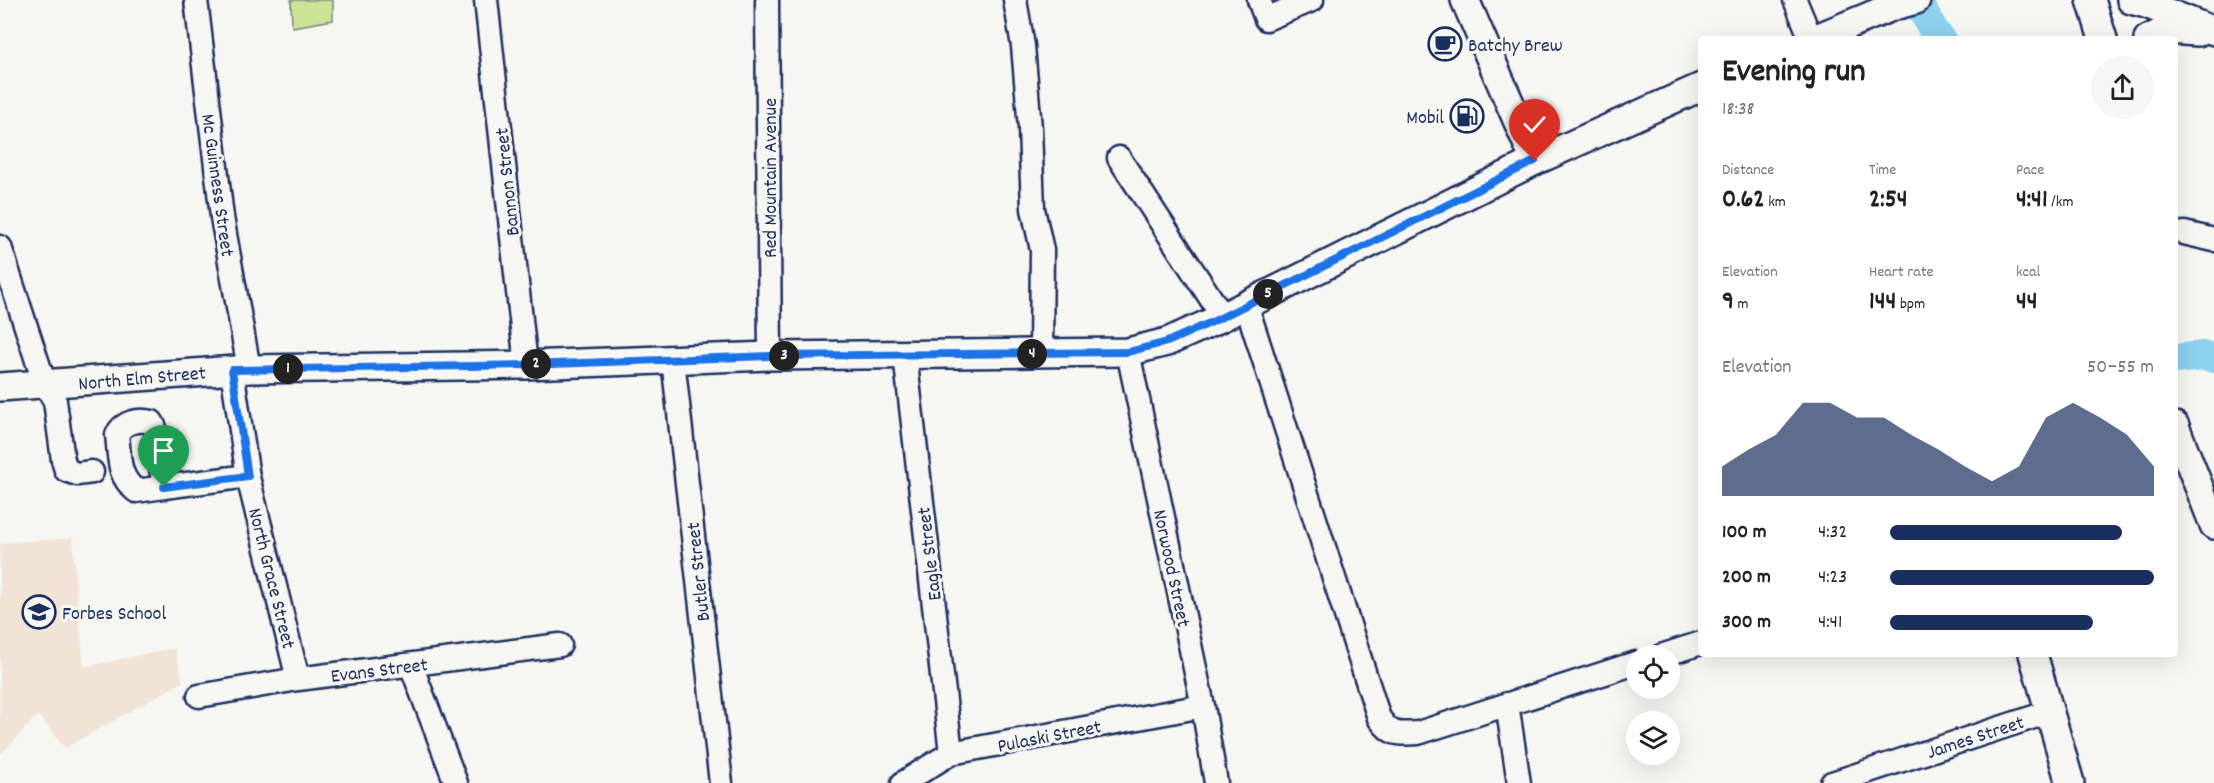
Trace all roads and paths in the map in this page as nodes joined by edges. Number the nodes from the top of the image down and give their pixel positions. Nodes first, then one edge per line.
1 (196, 0) edge
2 (486, 0) edge
3 (767, 0) edge
4 (1015, 0) edge
5 (1259, 0) edge
6 (1312, 0) edge
7 (1465, 0) edge
8 (1795, 0) edge
9 (2091, 0) edge
10 (2131, 0) edge
11 (1905, 3) edge
12 (2214, 32) edge
13 (1811, 36) edge
14 (1820, 36) edge
15 (2102, 36) edge
16 (2154, 36) edge
17 (1698, 88) edge
18 (1119, 158) dead end
19 (1535, 161) junction
20 (2184, 233) dead end
21 (2214, 240) edge
22 (0, 247) edge
23 (1246, 304) junction
24 (1222, 317) junction
25 (1128, 352) junction
26 (1041, 354) junction
27 (905, 355) junction
28 (770, 356) junction
29 (674, 360) junction
30 (526, 365) junction
31 (241, 370) junction
32 (45, 385) junction
33 (0, 387) edge
34 (2178, 434) edge
35 (92, 472) dead end
36 (248, 476) junction
37 (164, 487) junction
38 (2214, 525) edge
39 (1698, 644) edge
40 (560, 645) dead end
41 (1680, 650) edge
42 (2034, 657) edge
43 (411, 665) junction
44 (1626, 666) edge
45 (298, 679) junction
46 (199, 696) dead end
47 (1507, 704) junction
48 (1203, 706) junction
49 (2049, 712) junction
50 (951, 753) junction
51 (456, 783) edge
52 (721, 783) edge
53 (903, 783) edge
54 (1216, 783) edge
55 (1519, 783) edge
56 (1832, 783) edge
57 (2070, 783) edge

1 - 31 street, Mc Guinness Street
2 - 30 street, Bannon Street
3 - 28 street, Red Mountain Avenue
4 - 26 street
5 - 6 street
7 - 19 main road
8 - 13 street
9 - 15 main road
10 - 12 main road
11 - 14 main road
12 - 16 main road
17 - 19 main road, North Elm Street
18 - 24 street
19 - 23 main road, North Elm Street
20 - 21 street
22 - 32 street
23 - 24 main road, North Elm Street
23 - 47 street
24 - 25 main road, North Elm Street
25 - 26 main road, North Elm Street
25 - 48 street, Norwood Street
26 - 27 main road, North Elm Street
27 - 28 main road, North Elm Street
27 - 50 street, Eagle Street
28 - 29 main road, North Elm Street
29 - 30 main road, North Elm Street
29 - 52 street, Butler Street
30 - 31 main road, North Elm Street
31 - 32 main road, North Elm Street
31 - 36 street, North Grace Street
32 - 33 main road, North Elm Street
32 - 35 street
34 - 38 main road
36 - 37 street
36 - 45 street, North Grace Street
37 - 37 street
39 - 41 street
40 - 43 street, Evans Street
42 - 49 main road
43 - 45 street, Evans Street
43 - 51 street
44 - 47 street
45 - 46 street, Evans Street
47 - 55 street
48 - 50 street, Pulaski Street
48 - 54 street, Norwood Street
49 - 56 street, James Street
49 - 57 main road
50 - 53 street, Pulaski Street

